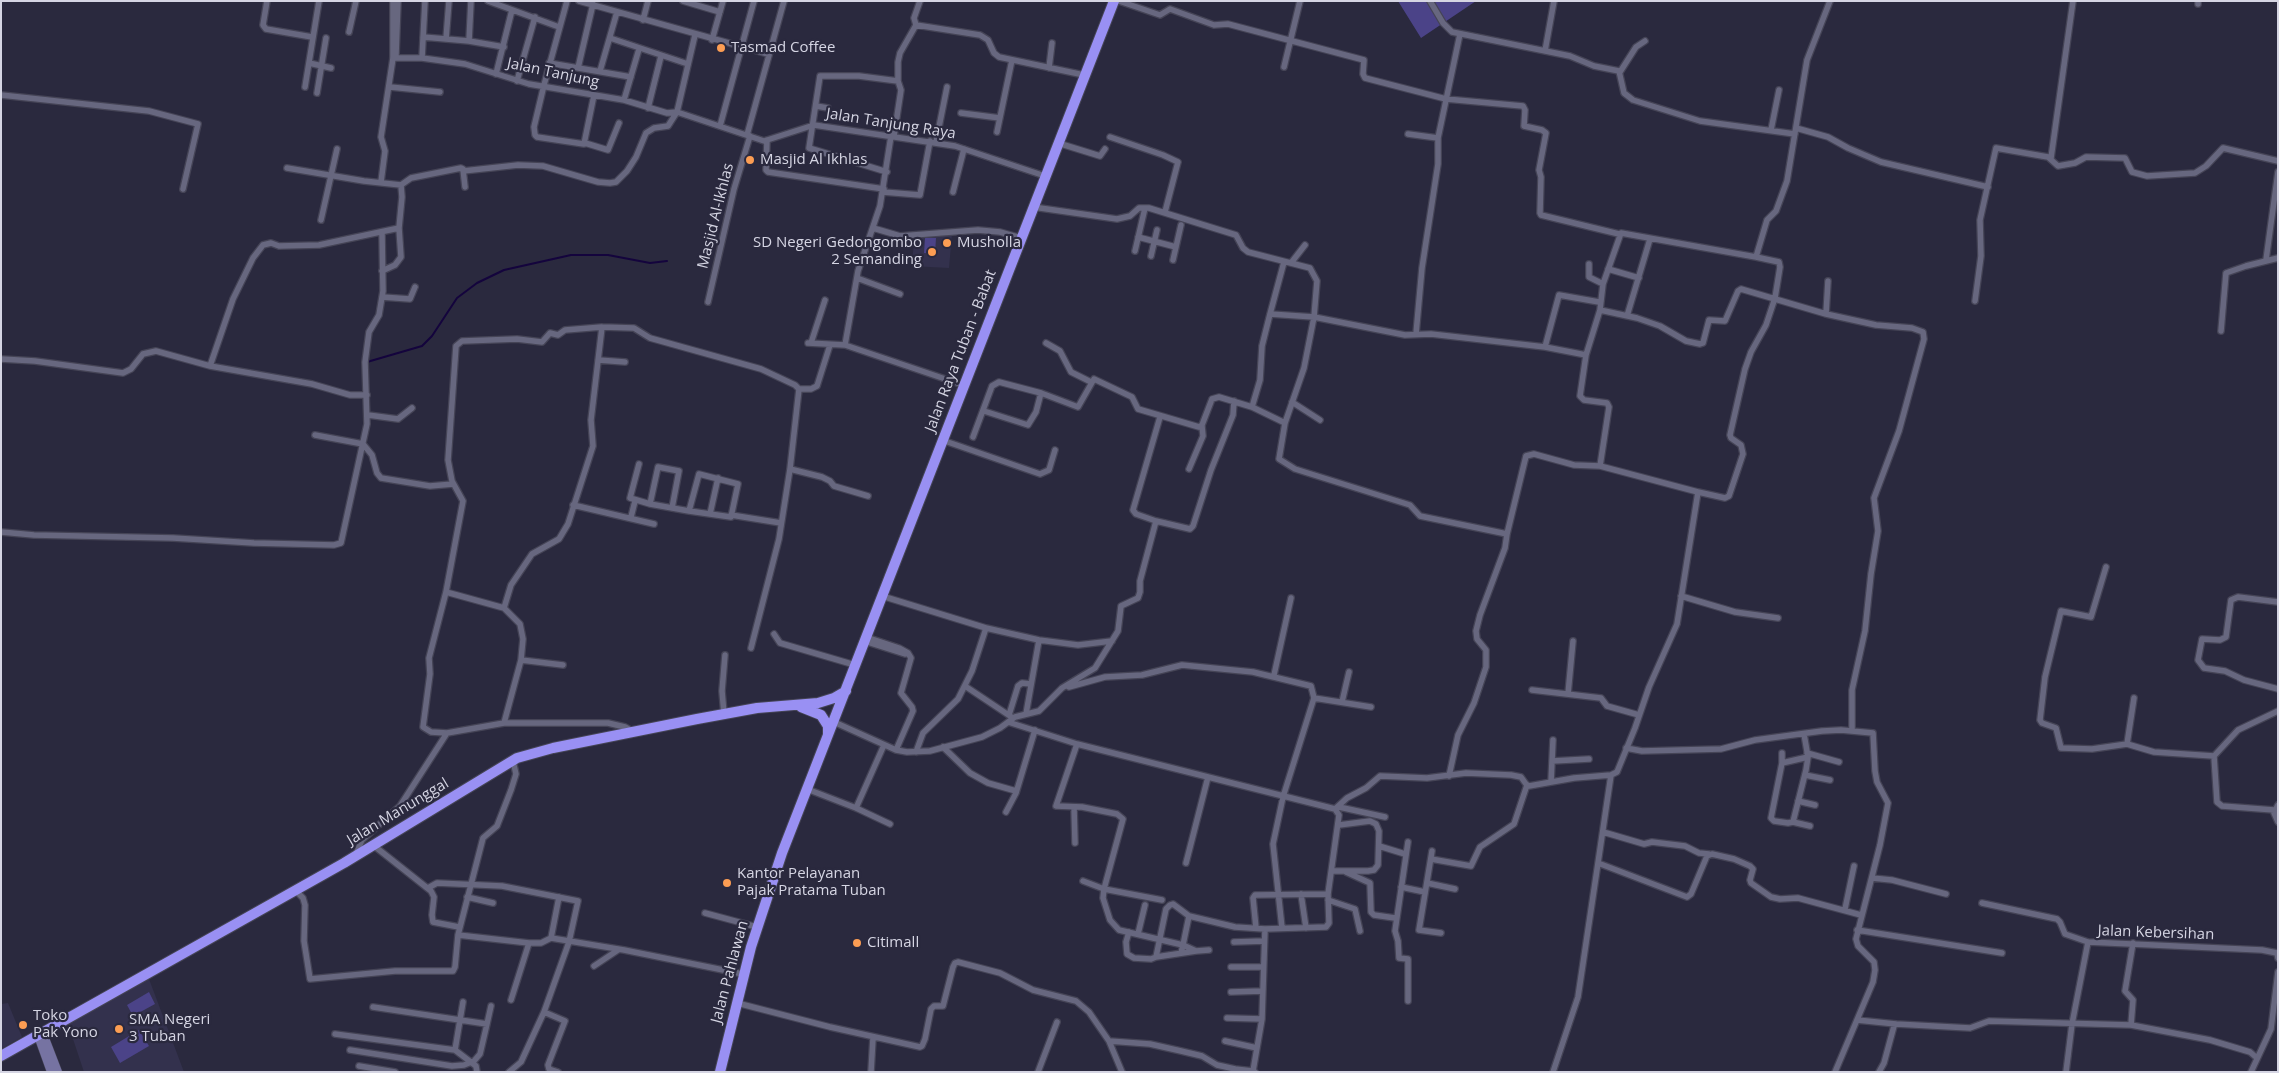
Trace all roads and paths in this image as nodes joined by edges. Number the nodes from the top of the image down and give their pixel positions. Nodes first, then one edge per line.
1 (267, 1) edge
2 (319, 1) edge
3 (356, 1) edge
4 (393, 1) edge
5 (398, 1) edge
6 (425, 1) edge
7 (449, 1) edge
8 (471, 1) edge
9 (488, 1) edge
10 (567, 1) edge
11 (580, 1) edge
12 (648, 1) edge
13 (683, 1) edge
14 (723, 1) edge
15 (754, 1) edge
16 (784, 1) edge
17 (920, 1) edge
18 (1114, 1) edge
19 (1119, 1) edge
20 (1300, 1) edge
21 (1430, 1) edge
22 (1554, 1) edge
23 (1830, 1) edge
24 (2073, 1) edge
25 (593, 4) junction
26 (512, 10) junction
27 (616, 12) junction
28 (720, 12) junction
29 (535, 18) junction
30 (643, 20) junction
31 (916, 25) junction
32 (559, 27) junction
33 (350, 32) dead end
34 (1460, 34) junction
35 (695, 35) junction
36 (312, 37) junction
37 (423, 37) junction
38 (326, 38) dead end
39 (610, 38) junction
40 (446, 39) junction
41 (1290, 39) junction
42 (712, 40) junction
43 (469, 41) junction
44 (1646, 41) dead end
45 (1052, 43) dead end
46 (740, 46) junction
47 (504, 48) junction
48 (639, 49) junction
49 (1545, 51) junction
50 (768, 54) junction
51 (661, 56) junction
52 (393, 58) junction
53 (422, 58) junction
54 (1012, 60) junction
55 (308, 63) junction
56 (549, 63) junction
57 (688, 64) junction
58 (320, 66) junction
59 (1284, 67) dead end
60 (331, 68) dead end
61 (578, 68) junction
62 (1049, 68) junction
63 (600, 70) junction
64 (1620, 72) junction
65 (496, 74) junction
66 (1084, 76) junction
67 (630, 77) junction
68 (517, 81) junction
69 (898, 81) junction
70 (544, 85) junction
71 (305, 87) dead end
72 (390, 87) junction
73 (947, 87) dead end
74 (1779, 90) dead end
75 (440, 92) dead end
76 (317, 93) dead end
77 (1, 95) edge
78 (594, 95) junction
79 (1446, 99) junction
80 (624, 100) junction
81 (816, 106) junction
82 (648, 108) junction
83 (828, 108) dead end
84 (676, 112) junction
85 (961, 113) dead end
86 (1000, 118) junction
87 (619, 123) dead end
88 (814, 125) junction
89 (720, 126) junction
90 (1771, 130) junction
91 (1796, 131) junction
92 (997, 132) dead end
93 (1408, 134) dead end
94 (749, 136) junction
95 (893, 136) junction
96 (1110, 137) dead end
97 (1438, 138) junction
98 (767, 140) junction
99 (585, 142) junction
100 (933, 142) junction
101 (1058, 142) junction
102 (337, 149) dead end
103 (964, 149) junction
104 (1104, 149) dead end
105 (2051, 158) junction
106 (2278, 161) edge
107 (287, 168) dead end
108 (464, 171) junction
109 (887, 172) junction
110 (2278, 172) edge
111 (330, 176) junction
112 (1045, 176) junction
113 (381, 182) junction
114 (401, 185) junction
115 (465, 186) dead end
116 (1988, 187) junction
117 (183, 189) dead end
118 (883, 190) junction
119 (953, 192) dead end
120 (1033, 208) junction
121 (1145, 208) junction
122 (1165, 212) junction
123 (1130, 216) junction
124 (1142, 219) junction
125 (321, 220) dead end
126 (1181, 225) dead end
127 (399, 228) junction
128 (873, 228) junction
129 (1157, 230) dead end
130 (382, 233) junction
131 (1619, 234) junction
132 (1138, 237) junction
133 (1021, 238) junction
134 (1650, 239) junction
135 (1155, 241) junction
136 (1305, 245) dead end
137 (1176, 246) junction
138 (1135, 250) dead end
139 (1151, 256) dead end
140 (1756, 257) junction
141 (2278, 258) edge
142 (1173, 260) dead end
143 (2266, 260) junction
144 (1284, 262) junction
145 (1292, 263) junction
146 (1588, 264) dead end
147 (1608, 269) junction
148 (382, 271) junction
149 (857, 278) junction
150 (1639, 278) junction
151 (1828, 282) dead end
152 (1603, 284) junction
153 (415, 287) dead end
154 (900, 294) dead end
155 (382, 297) junction
156 (1775, 298) junction
157 (824, 300) dead end
158 (1975, 301) dead end
159 (708, 302) dead end
160 (1599, 302) junction
161 (1600, 310) junction
162 (1270, 314) junction
163 (1826, 314) junction
164 (1627, 316) junction
165 (1314, 317) junction
166 (602, 327) junction
167 (2220, 331) dead end
168 (1416, 334) junction
169 (1046, 343) dead end
170 (830, 345) junction
171 (845, 345) junction
172 (1545, 347) junction
173 (1586, 355) junction
174 (1, 359) edge
175 (598, 360) junction
176 (625, 362) dead end
177 (210, 366) junction
178 (1091, 382) junction
179 (963, 385) junction
180 (799, 389) junction
181 (1041, 393) junction
182 (367, 395) junction
183 (1234, 401) junction
184 (1292, 402) junction
185 (1252, 407) junction
186 (412, 408) dead end
187 (984, 410) junction
188 (368, 415) junction
189 (1160, 417) junction
190 (1320, 420) dead end
191 (1286, 423) junction
192 (1202, 426) junction
193 (314, 435) dead end
194 (973, 438) dead end
195 (942, 440) junction
196 (362, 444) junction
197 (1055, 450) dead end
198 (638, 464) dead end
199 (1600, 466) junction
200 (790, 469) junction
201 (1189, 469) dead end
202 (718, 478) junction
203 (453, 484) junction
204 (1698, 492) junction
205 (868, 496) dead end
206 (635, 501) junction
207 (650, 504) junction
208 (573, 505) junction
209 (672, 508) junction
210 (689, 511) junction
211 (710, 514) junction
212 (731, 516) junction
213 (631, 517) junction
214 (1156, 521) junction
215 (781, 523) junction
216 (654, 524) dead end
217 (1, 532) edge
218 (1506, 534) junction
219 (2106, 567) dead end
220 (446, 592) junction
221 (882, 596) junction
222 (1681, 596) junction
223 (1291, 598) dead end
224 (2278, 602) edge
225 (504, 608) junction
226 (1778, 618) dead end
227 (986, 628) junction
228 (774, 634) dead end
229 (865, 639) junction
230 (1039, 640) junction
231 (1573, 641) dead end
232 (1112, 642) junction
233 (751, 648) dead end
234 (725, 655) dead end
235 (521, 660) junction
236 (563, 665) dead end
237 (855, 665) junction
238 (1349, 672) dead end
239 (1274, 676) junction
240 (1031, 684) junction
241 (965, 686) junction
242 (1062, 688) junction
243 (2278, 689) edge
244 (1532, 690) dead end
245 (846, 691) junction
246 (1568, 694) junction
247 (1314, 698) junction
248 (2134, 698) dead end
249 (1342, 702) junction
250 (792, 706) junction
251 (1371, 707) dead end
252 (2278, 711) edge
253 (724, 714) junction
254 (1026, 714) junction
255 (1639, 715) junction
256 (1011, 716) junction
257 (835, 717) junction
258 (1008, 722) junction
259 (504, 723) junction
260 (1035, 730) junction
261 (633, 731) junction
262 (1852, 731) junction
263 (447, 733) junction
264 (1804, 734) junction
265 (828, 735) junction
266 (1553, 740) dead end
267 (1077, 744) junction
268 (2126, 744) junction
269 (884, 746) junction
270 (943, 747) junction
271 (1626, 748) junction
272 (896, 750) junction
273 (916, 752) junction
274 (1782, 753) dead end
275 (1807, 755) junction
276 (2214, 756) junction
277 (1589, 759) dead end
278 (513, 760) junction
279 (1552, 761) junction
280 (1839, 762) dead end
281 (1782, 763) junction
282 (1611, 775) junction
283 (1805, 775) junction
284 (1449, 776) junction
285 (1208, 777) junction
286 (1830, 780) dead end
287 (1551, 782) junction
288 (1527, 786) junction
289 (807, 789) junction
290 (1016, 791) junction
291 (1283, 797) junction
292 (1798, 802) junction
293 (1815, 805) dead end
294 (1074, 806) junction
295 (856, 808) junction
296 (1337, 808) junction
297 (2276, 808) edge
298 (1006, 812) dead end
299 (1385, 816) dead end
300 (1793, 822) junction
301 (2278, 822) edge
302 (890, 824) dead end
303 (1339, 825) junction
304 (1810, 826) dead end
305 (1603, 832) junction
306 (1408, 842) dead end
307 (1075, 843) dead end
308 (373, 845) junction
309 (1379, 846) junction
310 (1432, 851) dead end
311 (1405, 854) junction
312 (1710, 854) junction
313 (355, 856) junction
314 (1431, 859) junction
315 (1186, 863) dead end
316 (1598, 863) junction
317 (1854, 866) dead end
318 (1332, 871) junction
319 (1344, 871) junction
320 (1872, 878) junction
321 (1083, 881) dead end
322 (470, 884) junction
323 (1427, 884) junction
324 (1401, 887) junction
325 (428, 888) junction
326 (1104, 889) junction
327 (1456, 889) dead end
328 (296, 890) junction
329 (1425, 892) junction
330 (1278, 893) junction
331 (1301, 894) junction
332 (1946, 894) dead end
333 (466, 897) junction
334 (559, 897) junction
335 (1328, 897) junction
336 (1162, 900) dead end
337 (1982, 903) dead end
338 (492, 904) dead end
339 (1145, 905) dead end
340 (1845, 909) junction
341 (705, 913) dead end
342 (1862, 915) junction
343 (1189, 916) junction
344 (1395, 918) junction
345 (459, 927) junction
346 (757, 928) junction
347 (1256, 928) junction
348 (1282, 928) junction
349 (1306, 928) junction
350 (1265, 929) junction
351 (1857, 930) junction
352 (1360, 931) dead end
353 (1128, 932) junction
354 (1441, 933) dead end
355 (1138, 934) junction
356 (458, 935) junction
357 (551, 938) junction
358 (1159, 938) junction
359 (1264, 941) junction
360 (569, 942) junction
361 (1234, 942) dead end
362 (2088, 942) junction
363 (529, 943) junction
364 (2133, 943) junction
365 (1183, 945) junction
366 (618, 950) junction
367 (1209, 950) dead end
368 (1196, 951) junction
369 (1181, 953) junction
370 (2002, 953) dead end
371 (2278, 953) edge
372 (1156, 957) junction
373 (594, 966) dead end
374 (1230, 967) dead end
375 (1263, 967) junction
376 (2278, 972) edge
377 (744, 974) junction
378 (1262, 991) junction
379 (1231, 992) dead end
380 (511, 1000) dead end
381 (1408, 1001) dead end
382 (463, 1002) dead end
383 (737, 1003) junction
384 (491, 1006) dead end
385 (374, 1008) dead end
386 (544, 1012) junction
387 (1226, 1018) dead end
388 (460, 1019) junction
389 (1262, 1019) junction
390 (1857, 1020) junction
391 (1057, 1022) dead end
392 (487, 1024) junction
393 (1896, 1024) junction
394 (2072, 1024) junction
395 (2131, 1025) junction
396 (40, 1034) junction
397 (335, 1034) dead end
398 (873, 1038) junction
399 (1109, 1041) junction
400 (1225, 1041) dead end
401 (1257, 1048) junction
402 (350, 1050) dead end
403 (455, 1050) junction
404 (1, 1056) edge
405 (2257, 1058) junction
406 (472, 1062) junction
407 (464, 1065) junction
408 (359, 1066) dead end
409 (1235, 1070) edge
410 (387, 1071) edge
411 (1254, 1071) edge
412 (51, 1072) edge
413 (58, 1072) edge
414 (394, 1072) edge
415 (477, 1072) edge
416 (509, 1072) edge
417 (558, 1072) edge
418 (720, 1072) edge
419 (871, 1072) edge
420 (1038, 1072) edge
421 (1122, 1072) edge
422 (1553, 1072) edge
423 (1835, 1072) edge
424 (1879, 1072) edge
425 (2066, 1072) edge
426 (2251, 1072) edge

1 - 36 street
2 - 36 street
3 - 33 street
4 - 52 street
5 - 52 street
6 - 37 street
7 - 40 street
8 - 43 street
9 - 26 street
10 - 32 street
11 - 25 street
12 - 30 street
13 - 28 street
14 - 28 street
15 - 46 street
16 - 50 street, Masjid Al-Ikhlas
17 - 31 street
18 - 66 highway, Jalan Raya Tuban - Babat
19 - 41 street
20 - 41 street
21 - 34 street
22 - 49 street
23 - 91 street
24 - 105 street
25 - 27 street
25 - 61 street
26 - 29 street
26 - 47 street
27 - 30 street
27 - 39 street
28 - 42 street
29 - 32 street
29 - 68 street
30 - 35 street
31 - 54 street
31 - 69 street
32 - 56 street
34 - 49 street
34 - 79 street
35 - 42 street
35 - 57 street
36 - 55 street
37 - 40 street
37 - 53 street
38 - 58 street
39 - 48 street
39 - 63 street
40 - 43 street
41 - 59 street
41 - 79 street
42 - 46 street
43 - 47 street
44 - 64 street
45 - 62 street
46 - 50 street
46 - 89 street
47 - 65 street
48 - 51 street
48 - 67 street
49 - 64 street
50 - 94 street, Masjid Al-Ikhlas
51 - 57 street
51 - 82 street
52 - 53 street, Jalan Tanjung
52 - 72 street
53 - 65 street, Jalan Tanjung
54 - 62 street
54 - 86 street
55 - 58 street
55 - 71 street
56 - 61 street
56 - 70 street
57 - 84 street
58 - 60 street
58 - 76 street
61 - 63 street
62 - 66 street
63 - 67 street
64 - 90 street
65 - 68 street, Jalan Tanjung
66 - 101 highway, Jalan Raya Tuban - Babat
67 - 80 street
68 - 70 street, Jalan Tanjung
69 - 81 street
69 - 95 street
70 - 78 street, Jalan Tanjung
70 - 99 street
72 - 75 street
72 - 113 street
73 - 100 street
74 - 90 street
77 - 117 street
78 - 80 street, Jalan Tanjung
78 - 99 street
79 - 97 street
79 - 131 street
80 - 82 street, Jalan Tanjung
81 - 83 street
81 - 88 street
82 - 84 street, Jalan Tanjung
84 - 89 street
84 - 108 street
85 - 86 street
86 - 92 street
87 - 99 street
88 - 95 street, Jalan Tanjung Raya
88 - 98 street, Jalan Tanjung Raya
88 - 109 street
89 - 94 street
90 - 91 street
91 - 116 street
91 - 140 street
93 - 97 street
94 - 98 street
94 - 159 street, Masjid Al-Ikhlas
95 - 100 street, Jalan Tanjung Raya
95 - 109 street
96 - 122 street
97 - 168 street
98 - 118 street
100 - 103 street, Jalan Tanjung Raya
100 - 118 street
101 - 104 street
101 - 112 highway, Jalan Raya Tuban - Babat
102 - 111 street
103 - 112 street, Jalan Tanjung Raya
103 - 119 street
105 - 106 street
105 - 116 street
107 - 111 street
108 - 114 street
108 - 115 street
109 - 118 street
110 - 143 street
111 - 113 street
111 - 125 street
112 - 120 highway, Jalan Raya Tuban - Babat
113 - 114 street
114 - 127 street
116 - 158 street
118 - 128 street
120 - 123 street
120 - 133 highway, Jalan Raya Tuban - Babat
121 - 122 street
121 - 123 street
121 - 124 street
122 - 144 street
123 - 124 street
124 - 132 street
126 - 137 street
127 - 130 street
127 - 148 street
128 - 133 street
128 - 149 street
129 - 135 street
130 - 148 street
130 - 177 street
131 - 134 street
131 - 147 street
132 - 135 street
132 - 138 street
133 - 179 highway, Jalan Raya Tuban - Babat
134 - 140 street
134 - 150 street
135 - 137 street
135 - 139 street
136 - 145 street
137 - 142 street
140 - 156 street
141 - 143 street
143 - 167 street
144 - 145 street
144 - 162 street
145 - 165 street
146 - 152 street
147 - 150 street
147 - 152 street
148 - 155 street
149 - 154 street
149 - 171 street
150 - 164 street
151 - 163 street
152 - 160 street
153 - 155 street
155 - 182 street
156 - 163 street
156 - 164 street
156 - 204 street
157 - 170 street
160 - 161 street
160 - 172 street
161 - 164 street
161 - 173 street
162 - 165 street
162 - 185 street
163 - 262 street
165 - 168 street
165 - 184 street
166 - 175 street
166 - 180 street
166 - 203 street
168 - 172 street
169 - 178 street
170 - 171 street
170 - 180 street
171 - 179 street
172 - 173 street
173 - 199 street
174 - 177 street
175 - 176 street
175 - 208 street
177 - 182 street
178 - 181 street
178 - 189 street
179 - 195 highway, Jalan Raya Tuban - Babat
180 - 200 street
181 - 187 street
181 - 187 street
182 - 188 street
183 - 185 street
183 - 192 street
183 - 214 street
184 - 190 street
184 - 191 street
185 - 191 street
186 - 188 street
187 - 194 street
188 - 196 street
189 - 192 street
189 - 214 street
191 - 218 street
192 - 201 street
193 - 196 street
195 - 197 street
195 - 221 highway, Jalan Raya Tuban - Babat
196 - 203 street
196 - 217 street
198 - 206 street
199 - 204 street
199 - 218 street
200 - 205 street
200 - 215 street
202 - 210 street
202 - 211 street
202 - 212 street
203 - 220 street
204 - 222 street
206 - 207 street
206 - 213 street
207 - 209 street
207 - 209 street
208 - 213 street
208 - 225 street
209 - 210 street
210 - 211 street
211 - 212 street
212 - 215 street
213 - 216 street
214 - 232 street
215 - 233 street
218 - 284 street
219 - 268 street
220 - 225 street
220 - 263 street
221 - 227 street
221 - 229 highway, Jalan Raya Tuban - Babat
222 - 226 street
222 - 255 street
223 - 239 street
224 - 243 street
225 - 235 street
227 - 230 street
227 - 241 street
228 - 237 street
229 - 237 highway, Jalan Raya Tuban - Babat
229 - 272 street
230 - 232 street
230 - 240 street
231 - 246 street
232 - 242 street
234 - 253 street
235 - 236 street
235 - 259 street
237 - 245 highway, Jalan Raya Tuban - Babat
238 - 249 street
239 - 242 street
239 - 247 street
240 - 254 street
240 - 256 street
241 - 256 street
241 - 273 street
242 - 254 street
244 - 246 street
245 - 250 highway, Jalan Manunggal
245 - 257 highway, Jalan Raya Tuban - Babat
246 - 255 street
247 - 249 street
247 - 291 street
248 - 268 street
249 - 251 street
250 - 253 highway, Jalan Manunggal
250 - 265 highway
252 - 276 street
253 - 261 highway, Jalan Manunggal
254 - 256 street
255 - 271 street
256 - 258 street
257 - 265 highway, Jalan Pahlawan
257 - 269 street
258 - 260 street
258 - 270 street
259 - 261 street
259 - 263 street
260 - 267 street
260 - 290 street
261 - 278 highway, Jalan Manunggal
262 - 264 street
262 - 320 street
263 - 313 street
264 - 271 street
264 - 275 street
265 - 289 highway, Jalan Pahlawan
266 - 279 street
267 - 285 street
267 - 294 street
268 - 276 street
269 - 272 street
269 - 295 street
270 - 273 street
270 - 290 street
271 - 282 street
272 - 273 street
274 - 281 street
275 - 280 street
275 - 281 street
275 - 283 street
276 - 297 street
277 - 279 street
278 - 308 highway, Jalan Manunggal
278 - 322 street
279 - 287 street
281 - 300 street
282 - 287 street
282 - 305 street
283 - 286 street
283 - 292 street
284 - 288 street
284 - 296 street
285 - 291 street
285 - 315 street
287 - 288 street
288 - 314 street
289 - 295 street
289 - 346 highway, Jalan Pahlawan
290 - 298 street
291 - 296 street
291 - 330 street
292 - 293 street
292 - 300 street
294 - 307 street
294 - 326 street
295 - 302 street
296 - 299 street
296 - 303 street
297 - 301 street
300 - 304 street
303 - 309 street
303 - 318 street
305 - 312 street
305 - 316 street
306 - 311 street
308 - 313 highway, Jalan Manunggal
308 - 325 street
309 - 311 street
309 - 319 street
310 - 314 street
311 - 324 street
312 - 316 street
312 - 340 street
313 - 328 highway, Jalan Manunggal
314 - 323 street
316 - 422 street
317 - 340 street
318 - 319 street
318 - 335 street
319 - 344 street
320 - 332 street
320 - 342 street
321 - 326 street
322 - 325 street
322 - 333 street
322 - 334 street
323 - 327 street
323 - 329 street
324 - 329 street
324 - 344 street
325 - 345 street
326 - 336 street
326 - 353 street
328 - 356 street
328 - 396 highway, Jalan Manunggal
329 - 354 street
330 - 331 street
330 - 347 street
330 - 348 street
331 - 335 street
331 - 349 street
333 - 338 street
333 - 345 street
334 - 357 street
334 - 360 street
335 - 349 street
335 - 352 street
337 - 362 street, Jalan Kebersihan
339 - 355 street
340 - 342 street
341 - 346 street
342 - 351 street
343 - 347 street
343 - 358 street
343 - 365 street
344 - 381 street
345 - 356 street
346 - 377 highway, Jalan Pahlawan
347 - 350 street
348 - 349 street
348 - 350 street
350 - 359 street
351 - 370 street
351 - 390 street
353 - 355 street
353 - 372 street
355 - 358 street
356 - 363 street
357 - 360 street
357 - 363 street
358 - 365 street
358 - 372 street
359 - 361 street
359 - 375 street
360 - 366 street
360 - 386 street
362 - 364 street, Jalan Kebersihan
362 - 394 street
363 - 380 street
364 - 371 street, Jalan Kebersihan
364 - 395 street
365 - 368 street
365 - 369 street
366 - 373 street
366 - 377 street
367 - 368 street
368 - 369 street
369 - 372 street
374 - 375 street
375 - 378 street
376 - 405 street
377 - 383 highway, Jalan Pahlawan
378 - 379 street
378 - 389 street
382 - 388 street
383 - 398 street
383 - 418 highway, Jalan Pahlawan
384 - 392 street
385 - 388 street
386 - 416 street
386 - 417 street
387 - 389 street
388 - 392 street
388 - 403 street
389 - 401 street
390 - 393 street
390 - 423 street
391 - 420 street
392 - 406 street
393 - 394 street
393 - 424 street
394 - 395 street
394 - 425 street
395 - 405 street
396 - 404 highway, Jalan Manunggal
396 - 412 street
396 - 413 street
397 - 403 street
398 - 399 street
398 - 419 street
399 - 409 street
399 - 421 street
400 - 401 street
401 - 411 street
402 - 407 street
403 - 406 street
405 - 426 street
406 - 407 street
406 - 415 street
407 - 415 street
408 - 410 street
409 - 411 street
410 - 414 street

